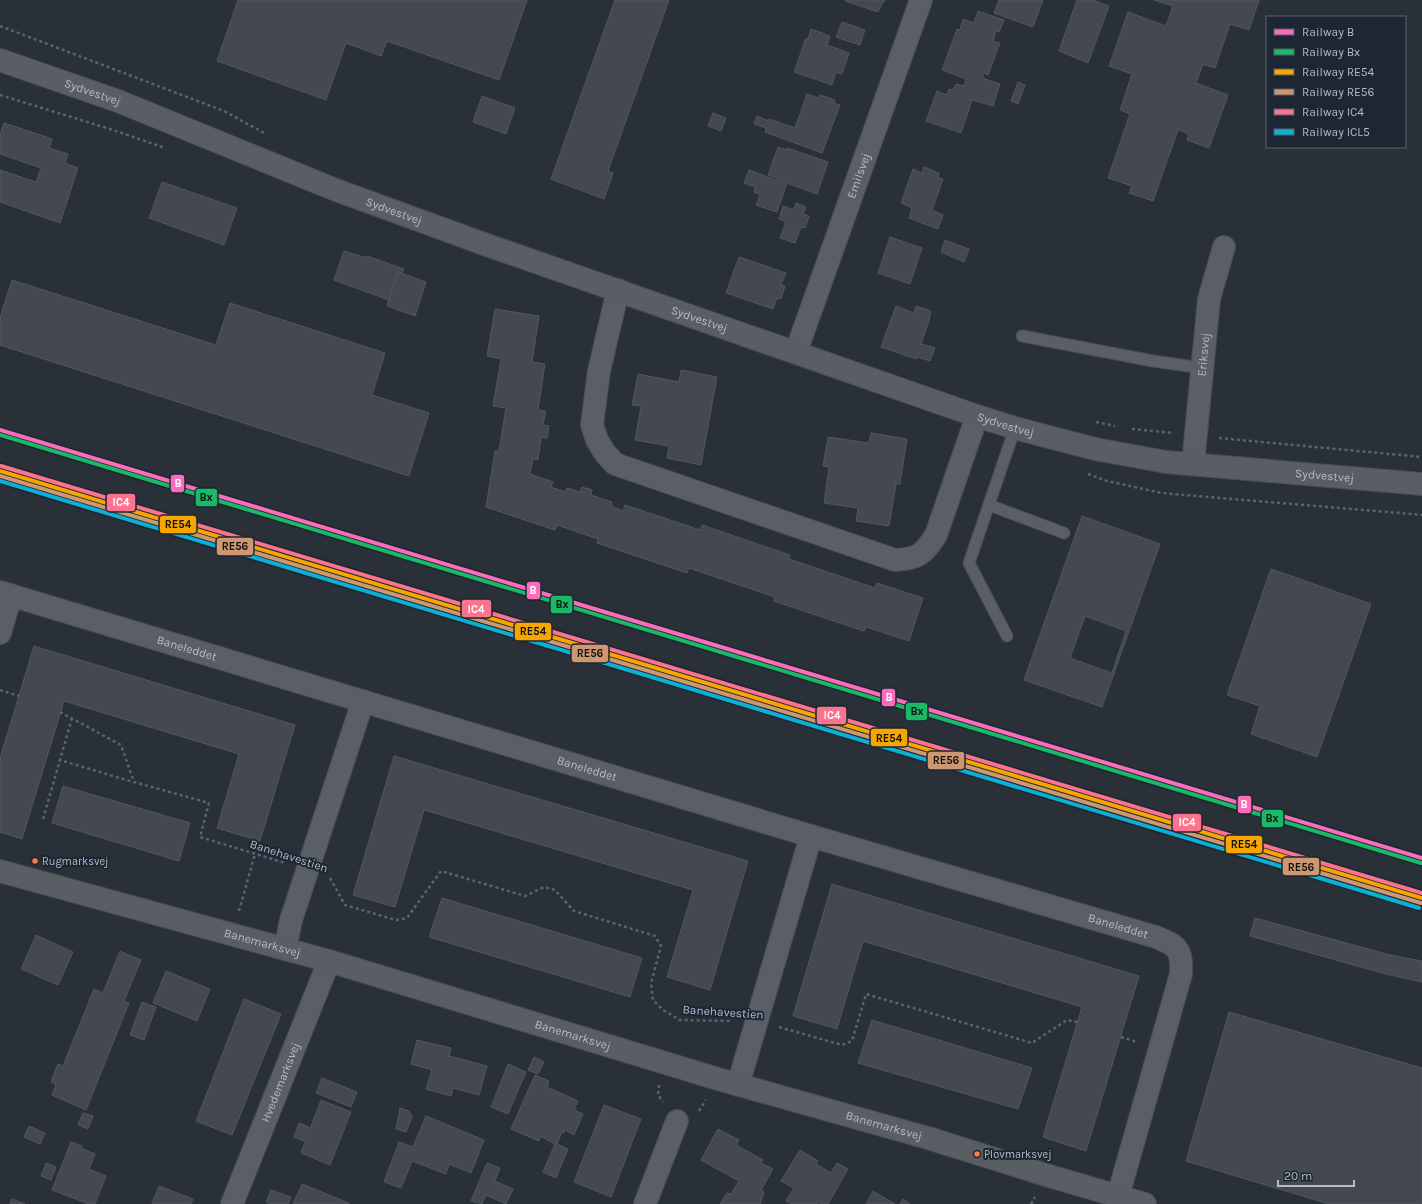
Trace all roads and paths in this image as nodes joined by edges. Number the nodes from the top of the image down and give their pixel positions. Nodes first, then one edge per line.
1 (920, 0) edge
2 (0, 26) edge
3 (0, 60) edge
4 (272, 137) dead end
5 (1224, 247) dead end
6 (618, 290) junction
7 (1022, 336) dead end
8 (796, 352) junction
9 (1202, 368) junction
10 (977, 416) junction
11 (1093, 422) dead end
12 (1116, 426) dead end
13 (1015, 428) junction
14 (1124, 428) dead end
15 (1195, 436) junction
16 (1422, 457) edge
17 (1193, 464) junction
18 (1422, 484) edge
19 (989, 505) junction
20 (1064, 533) dead end
21 (5, 593) edge
22 (0, 633) edge
23 (1007, 636) dead end
24 (0, 690) edge
25 (19, 696) dead end
26 (363, 701) junction
27 (60, 712) dead end
28 (72, 718) junction
29 (60, 760) junction
30 (134, 782) junction
31 (42, 819) dead end
32 (811, 836) junction
33 (255, 854) junction
34 (308, 870) junction
35 (0, 871) edge
36 (232, 935) junction
37 (285, 949) junction
38 (329, 961) junction
39 (757, 1021) junction
40 (1077, 1022) dead end
41 (661, 1062) junction
42 (728, 1082) junction
43 (677, 1120) junction
44 (1118, 1196) junction
45 (232, 1204) edge
46 (645, 1204) edge
47 (1146, 1204) edge

1 - 8 street, Emilsvej
2 - 4 path
3 - 6 street, Sydvestvej
5 - 9 street, Eriksvej
6 - 8 street, Sydvestvej
6 - 10 street
7 - 9 lane
8 - 10 street, Sydvestvej
9 - 15 street, Eriksvej
10 - 13 street, Sydvestvej
11 - 12 path
13 - 17 street, Sydvestvej
13 - 19 lane
14 - 15 path
15 - 16 path
15 - 17 street, Eriksvej
17 - 18 street, Sydvestvej
19 - 20 lane
19 - 23 lane
21 - 22 street, Baneleddet
21 - 26 street, Baneleddet
24 - 25 path
26 - 32 street, Baneleddet
26 - 34 street
27 - 28 path
28 - 29 path
28 - 30 path
29 - 30 path
29 - 31 path
30 - 33 path, Banehavestien
32 - 39 street
32 - 44 street, Baneleddet
33 - 34 path, Banehavestien
33 - 36 path
34 - 37 street
34 - 39 path, Banehavestien
35 - 36 street, Banemarksvej
36 - 37 street, Banemarksvej
37 - 38 street, Banemarksvej
38 - 41 street, Banemarksvej
38 - 45 street, Hvedemarksvej
39 - 40 path, Banehavestien
39 - 42 street
41 - 42 street, Banemarksvej
41 - 43 path
42 - 43 path
42 - 44 street, Banemarksvej
43 - 46 street
44 - 47 street, Banemarksvej

